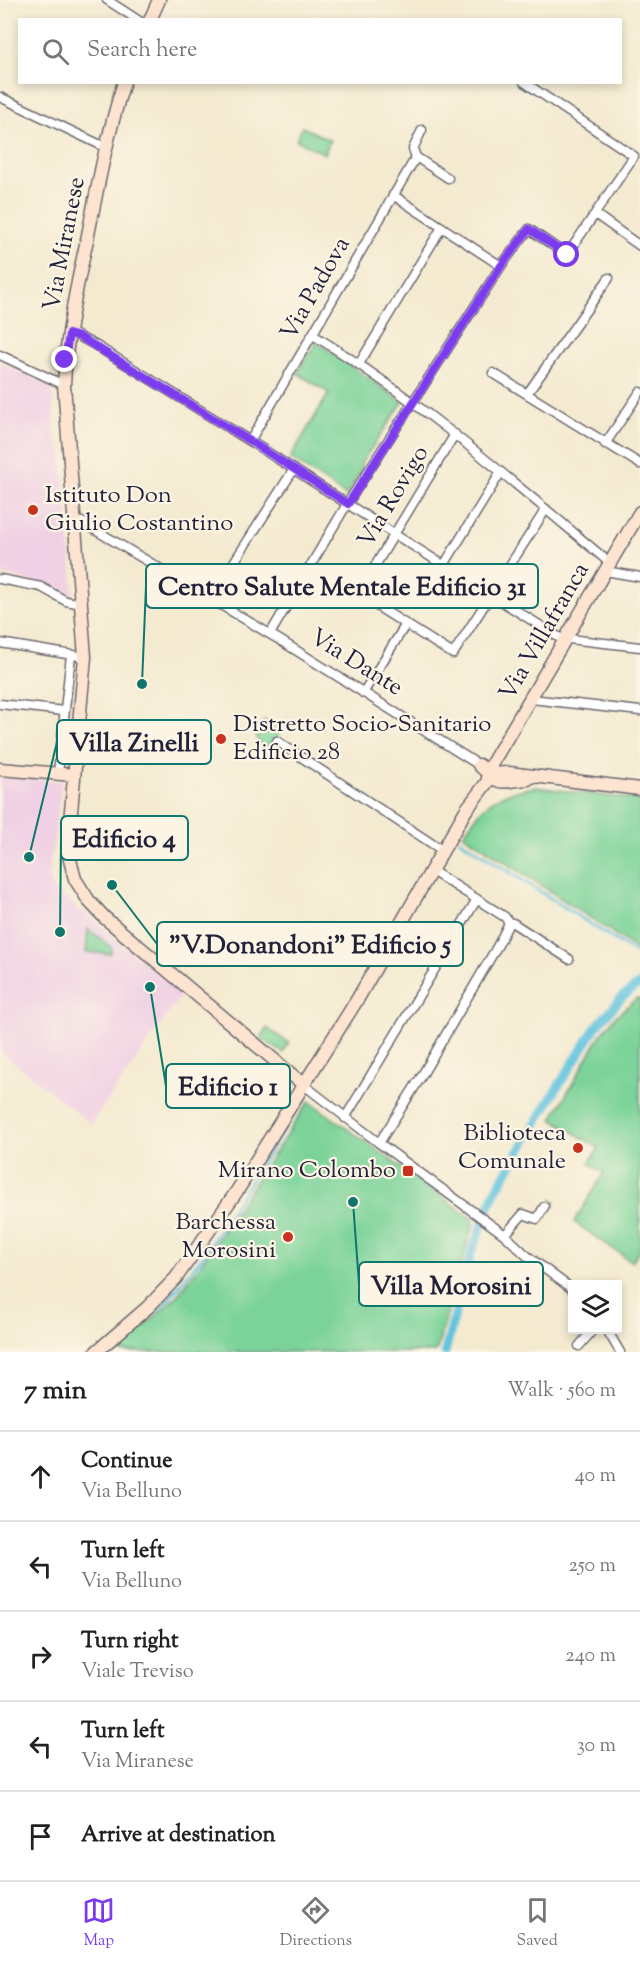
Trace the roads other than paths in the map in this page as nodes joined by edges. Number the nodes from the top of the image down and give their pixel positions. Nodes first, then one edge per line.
1 (107, 0) edge
2 (159, 0) edge
3 (135, 18) edge
4 (151, 18) edge
5 (123, 84) edge
6 (527, 84) edge
7 (0, 98) edge
8 (422, 130) dead end
9 (107, 148) junction
10 (416, 157) junction
11 (448, 178) dead end
12 (393, 195) junction
13 (595, 214) junction
14 (442, 227) junction
15 (640, 246) edge
16 (501, 266) junction
17 (609, 278) dead end
18 (69, 334) junction
19 (313, 334) junction
20 (0, 355) edge
21 (359, 364) junction
22 (494, 373) dead end
23 (64, 385) junction
24 (640, 392) edge
25 (527, 394) junction
26 (412, 402) junction
27 (455, 434) junction
28 (250, 441) junction
29 (605, 444) junction
30 (640, 464) edge
31 (294, 469) junction
32 (501, 472) junction
33 (348, 504) junction
34 (546, 508) junction
35 (640, 512) edge
36 (75, 523) junction
37 (394, 534) junction
38 (444, 566) junction
39 (607, 567) junction
40 (640, 577) edge
41 (0, 579) edge
42 (490, 595) junction
43 (211, 598) junction
44 (82, 604) junction
45 (406, 624) junction
46 (270, 634) junction
47 (566, 639) junction
48 (0, 643) edge
49 (640, 647) edge
50 (71, 655) junction
51 (85, 657) junction
52 (363, 693) junction
53 (531, 699) junction
54 (0, 704) edge
55 (64, 711) junction
56 (640, 711) edge
57 (277, 741) dead end
58 (0, 769) edge
59 (483, 769) junction
60 (57, 773) junction
61 (74, 775) junction
62 (541, 778) junction
63 (508, 782) junction
64 (640, 789) edge
65 (466, 810) junction
66 (443, 851) junction
67 (432, 871) junction
68 (477, 899) junction
69 (508, 923) junction
70 (569, 959) dead end
71 (304, 1085) junction
72 (345, 1118) junction
73 (379, 1143) junction
74 (544, 1207) tunnel mouth
75 (505, 1234) junction
76 (568, 1285) edge
77 (589, 1334) edge
78 (610, 1334) edge
79 (579, 1346) dead end
80 (96, 1352) edge
81 (620, 1352) edge

1 - 3 street
2 - 4 main road
5 - 9 main road, Via Miranese
6 - 13 street
7 - 9 street
8 - 10 street, Via Padova
9 - 18 main road, Via Miranese
10 - 11 street
10 - 12 street, Via Padova
12 - 14 street
12 - 19 street, Via Padova
13 - 15 street
13 - 16 street
14 - 16 street
14 - 21 street
16 - 26 street
17 - 25 street
18 - 23 main road, Via Miranese
18 - 28 street
19 - 21 street
19 - 28 street, Via Padova
20 - 23 street
21 - 26 street
22 - 25 street
23 - 36 main road, Via Miranese
24 - 29 street
25 - 29 street
26 - 27 street
26 - 33 street
27 - 32 street
27 - 37 street, Via Rovigo
28 - 31 street
29 - 30 street
31 - 33 street
31 - 43 street
32 - 34 street
32 - 38 street
33 - 37 street
33 - 46 street
34 - 39 street
34 - 42 street
35 - 39 main road, Via Villafranca
36 - 43 street, Via Dante
36 - 44 main road, Via Miranese
37 - 38 street
37 - 45 street, Via Rovigo
38 - 42 street
39 - 40 street
39 - 47 main road, Via Villafranca
41 - 44 street
42 - 45 street
42 - 47 street
43 - 46 street, Via Dante
44 - 51 main road, Via Miranese
45 - 52 street
46 - 52 street, Via Dante
47 - 49 street
47 - 53 main road, Via Villafranca
48 - 50 street
50 - 51 street
50 - 55 street
51 - 61 main road, Via Miranese
52 - 59 street, Via Dante
53 - 56 street
53 - 59 main road, Via Villafranca
54 - 55 street
55 - 60 street
57 - 66 street
58 - 60 main road
59 - 62 main road
59 - 63 main road
59 - 65 main road, Via Villafranca
60 - 61 main road
61 - 71 main road, Via Miranese
62 - 63 main road
62 - 64 main road
63 - 65 main road, Via Villafranca
65 - 66 main road, Via Villafranca
66 - 67 main road, Via Villafranca
67 - 68 street
67 - 71 main road, Via Villafranca
68 - 69 street
68 - 72 street
69 - 70 street
69 - 73 street
71 - 72 street
71 - 80 main road, Via Villafranca
72 - 73 street
73 - 75 street
74 - 75 street
75 - 76 street
77 - 79 street
78 - 81 street

